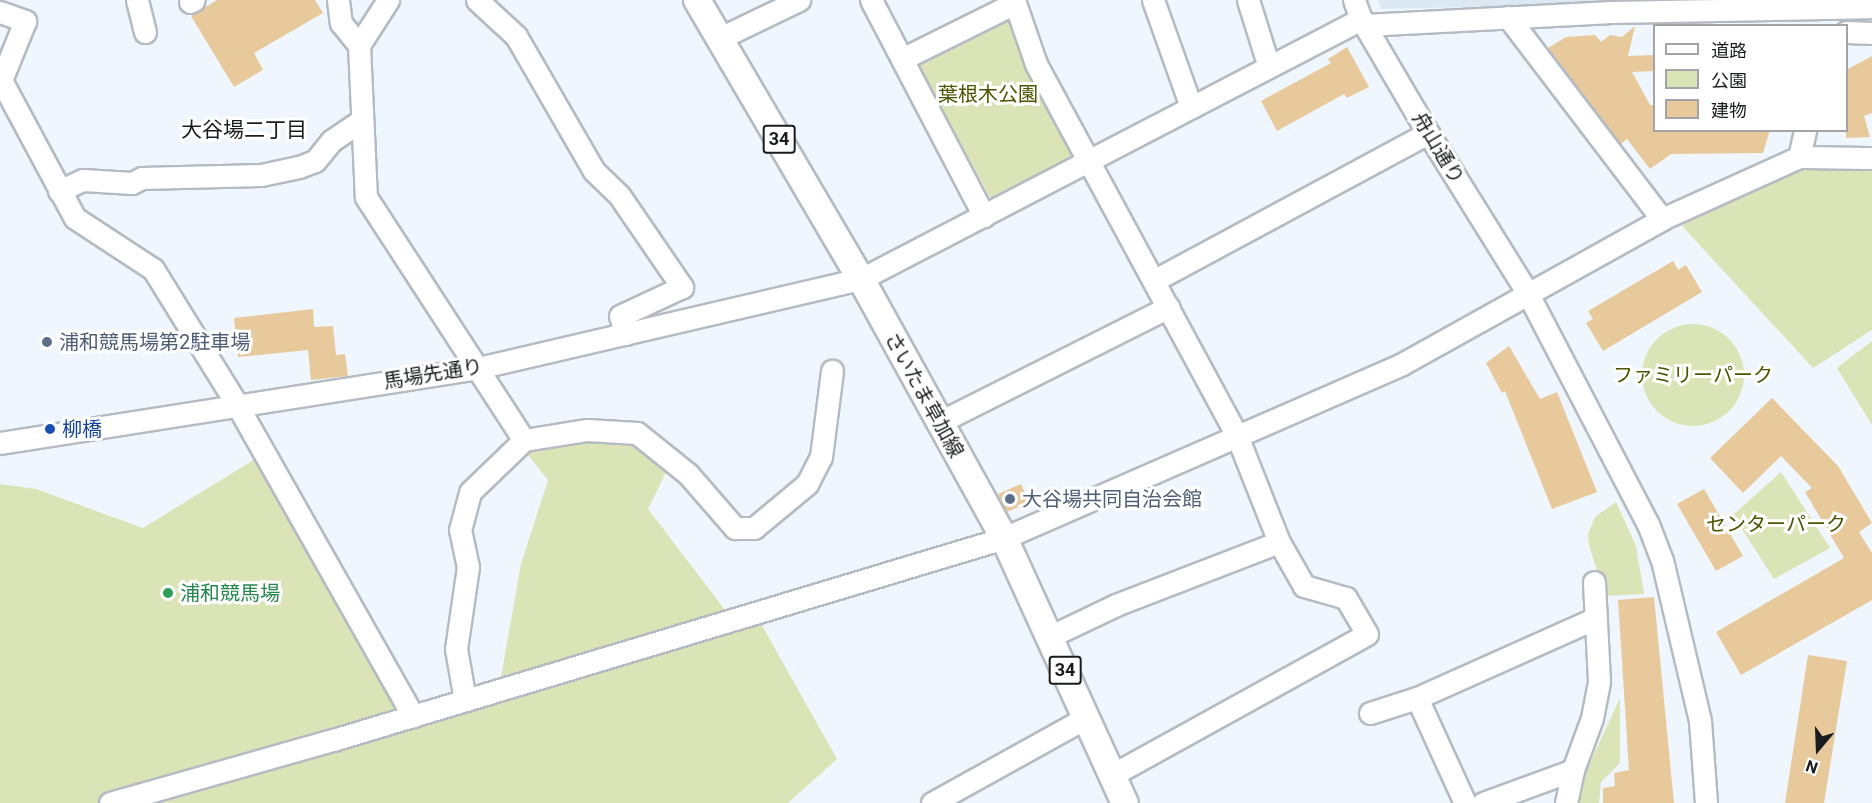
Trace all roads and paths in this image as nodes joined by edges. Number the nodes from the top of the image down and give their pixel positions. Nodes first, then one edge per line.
1 (137, 0) edge
2 (338, 0) edge
3 (388, 0) edge
4 (477, 0) edge
5 (697, 0) edge
6 (799, 0) edge
7 (871, 0) edge
8 (1153, 0) edge
9 (1248, 0) edge
10 (1015, 2) edge
11 (1616, 6) edge
12 (1872, 7) edge
13 (1836, 11) edge
14 (0, 12) edge
15 (1360, 15) edge
16 (1508, 17) junction
17 (145, 32) dead end
18 (1848, 32) edge
19 (1872, 33) edge
20 (720, 38) junction
21 (359, 45) junction
22 (902, 59) junction
23 (1269, 67) junction
24 (1, 83) edge
25 (1191, 107) junction
26 (362, 120) junction
27 (1805, 132) edge
28 (1428, 133) junction
29 (1799, 158) junction
30 (1872, 158) edge
31 (1089, 160) junction
32 (59, 191) junction
33 (984, 216) junction
34 (1662, 219) junction
35 (861, 279) junction
36 (1155, 280) junction
37 (1527, 292) junction
38 (1169, 307) junction
39 (626, 334) junction
40 (478, 368) junction
41 (832, 371) dead end
42 (236, 403) junction
43 (938, 423) junction
44 (1237, 436) junction
45 (524, 440) junction
46 (0, 443) edge
47 (1004, 538) junction
48 (1278, 542) junction
49 (1594, 582) dead end
50 (1594, 619) junction
51 (1049, 637) junction
52 (1417, 698) junction
53 (465, 700) junction
54 (1370, 713) dead end
55 (413, 716) junction
56 (1087, 717) junction
57 (1573, 770) junction
58 (1112, 775) junction
59 (110, 803) edge
60 (932, 803) edge
61 (1125, 803) edge
62 (1465, 803) edge
63 (1483, 803) edge
64 (1566, 803) edge
65 (1706, 803) edge

1 - 17 street
2 - 21 street
3 - 21 street
4 - 39 street
5 - 20 main road, さいたま草加線 / 34
6 - 20 street
7 - 22 street
8 - 25 street
9 - 23 street
10 - 22 street
10 - 31 street
11 - 13 street
11 - 16 street
12 - 13 street
14 - 24 street
15 - 16 street
15 - 23 street, 馬場先通り
15 - 28 street, 舟山通り
16 - 34 street
18 - 19 street
20 - 35 main road, さいたま草加線 / 34
21 - 26 street
22 - 33 street
23 - 25 street, 馬場先通り
24 - 32 street
25 - 31 street, 馬場先通り
26 - 32 street
26 - 40 street
27 - 29 street
28 - 36 street
28 - 37 street, 舟山通り
29 - 30 street
29 - 34 street
31 - 33 street, 馬場先通り
31 - 36 street
32 - 42 street
33 - 35 street, 馬場先通り
34 - 37 street
35 - 39 street, 馬場先通り
35 - 43 main road, さいたま草加線 / 34
36 - 38 street
37 - 44 street
37 - 65 street, 舟山通り
38 - 43 street
38 - 44 street
39 - 40 street, 馬場先通り
40 - 42 street, 馬場先通り
40 - 45 street
41 - 45 street
42 - 46 street, 馬場先通り
42 - 55 street
43 - 47 main road, さいたま草加線 / 34
44 - 47 street
44 - 48 street
45 - 53 street
47 - 51 main road, さいたま草加線 / 34
47 - 53 street
48 - 51 street
48 - 58 street
49 - 50 street
50 - 52 street
50 - 57 street
51 - 56 main road, さいたま草加線 / 34
52 - 54 street
52 - 62 street
53 - 55 street
55 - 59 street
56 - 58 main road, さいたま草加線 / 34
56 - 60 street
57 - 63 street
57 - 64 street
58 - 61 main road, さいたま草加線 / 34

